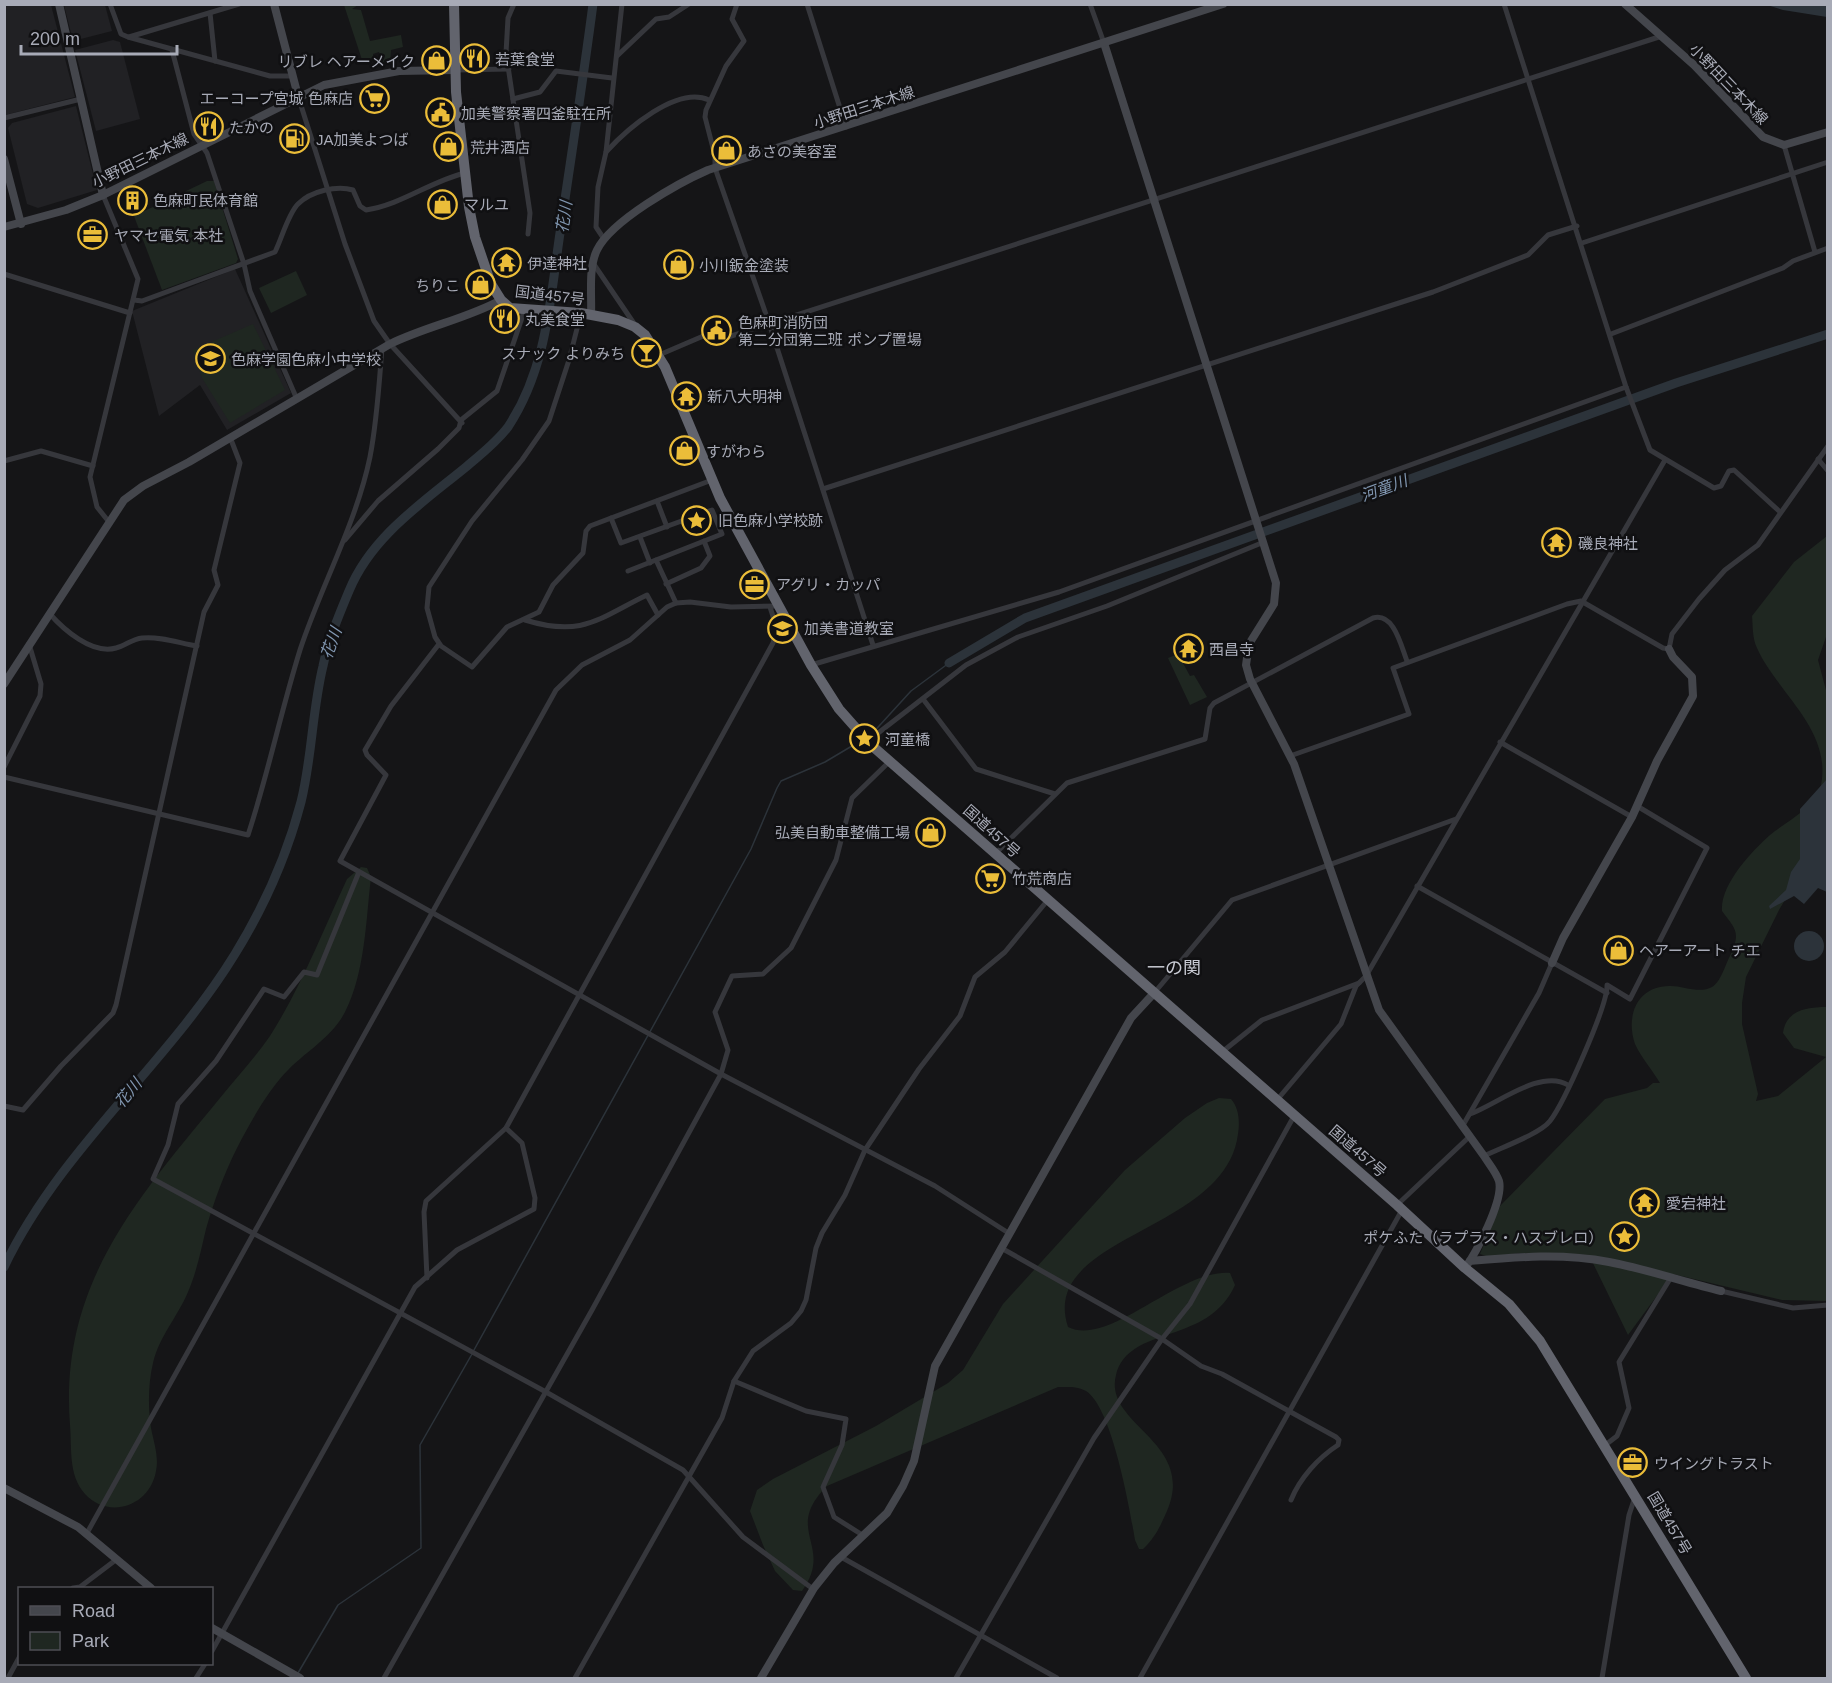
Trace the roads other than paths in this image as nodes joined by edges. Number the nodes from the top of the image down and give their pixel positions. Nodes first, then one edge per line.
1 (59, 4) edge
2 (110, 4) edge
3 (210, 4) edge
4 (239, 4) edge
5 (274, 4) edge
6 (454, 4) edge
7 (514, 4) edge
8 (622, 4) edge
9 (689, 4) edge
10 (737, 4) edge
11 (807, 4) edge
12 (1090, 4) edge
13 (1223, 4) edge
14 (1504, 4) edge
15 (1625, 4) edge
16 (211, 13) junction
17 (1662, 36) junction
18 (128, 37) junction
19 (1104, 43) junction
20 (172, 50) junction
21 (617, 56) junction
22 (215, 61) junction
23 (509, 69) junction
24 (456, 70) junction
25 (293, 76) junction
26 (610, 78) junction
27 (1529, 80) junction
28 (298, 96) junction
29 (82, 98) junction
30 (513, 99) junction
31 (709, 100) junction
32 (4, 118) edge
33 (846, 127) junction
34 (1827, 132) edge
35 (201, 145) junction
36 (1784, 146) junction
37 (606, 152) junction
38 (4, 159) edge
39 (1827, 162) edge
40 (714, 168) junction
41 (465, 173) junction
42 (1792, 174) junction
43 (327, 190) junction
44 (103, 195) junction
45 (1155, 199) junction
46 (21, 224) junction
47 (1577, 226) junction
48 (4, 227) edge
49 (528, 234) dead end
50 (604, 239) junction
51 (1582, 243) junction
52 (1827, 248) edge
53 (1815, 252) junction
54 (593, 263) junction
55 (244, 264) junction
56 (4, 274) edge
57 (134, 300) junction
58 (501, 300) junction
59 (525, 309) junction
60 (130, 313) junction
61 (586, 314) junction
62 (769, 323) junction
63 (635, 327) junction
64 (1611, 334) junction
65 (390, 344) junction
66 (382, 348) junction
67 (659, 355) junction
68 (1208, 364) junction
69 (1627, 388) junction
70 (296, 397) junction
71 (462, 423) junction
72 (230, 437) junction
73 (1827, 446) edge
74 (1818, 459) junction
75 (4, 460) edge
76 (1665, 460) junction
77 (93, 466) junction
78 (1827, 471) edge
79 (712, 480) junction
80 (823, 489) junction
81 (657, 501) junction
82 (1779, 512) junction
83 (731, 517) junction
84 (611, 518) junction
85 (1257, 521) junction
86 (109, 522) junction
87 (717, 523) junction
88 (667, 527) junction
89 (640, 537) junction
90 (1264, 540) junction
91 (704, 541) junction
92 (342, 544) junction
93 (653, 561) junction
94 (628, 571) dead end
95 (666, 585) junction
96 (1581, 601) junction
97 (676, 603) junction
98 (775, 606) junction
99 (49, 613) junction
100 (658, 615) junction
101 (525, 620) junction
102 (29, 644) junction
103 (440, 644) junction
104 (873, 645) junction
105 (197, 646) junction
106 (1669, 649) junction
107 (1407, 661) junction
108 (811, 664) junction
109 (1251, 682) junction
110 (4, 684) edge
111 (923, 699) junction
112 (1500, 742) junction
113 (869, 743) junction
114 (1290, 756) junction
115 (890, 761) junction
116 (4, 767) edge
117 (4, 777) edge
118 (1055, 794) junction
119 (1637, 806) junction
120 (159, 813) junction
121 (1632, 817) junction
122 (1456, 819) junction
123 (995, 854) junction
124 (1329, 865) junction
125 (359, 872) junction
126 (1417, 886) junction
127 (1047, 901) junction
128 (433, 913) junction
129 (1552, 963) junction
130 (1366, 976) junction
131 (1360, 983) junction
132 (1155, 992) junction
133 (1607, 993) junction
134 (580, 995) junction
135 (1222, 1052) junction
136 (721, 1074) junction
137 (1568, 1085) junction
138 (1277, 1100) junction
139 (4, 1106) edge
140 (1468, 1115) junction
141 (1294, 1116) junction
142 (1462, 1127) junction
143 (506, 1128) junction
144 (1469, 1137) junction
145 (865, 1150) junction
146 (1484, 1156) junction
147 (1399, 1207) junction
148 (255, 1233) junction
149 (1010, 1234) junction
150 (1003, 1249) junction
151 (1468, 1264) junction
152 (427, 1278) junction
153 (1670, 1279) junction
154 (1721, 1291) joint
155 (1827, 1305) edge
156 (401, 1314) junction
157 (1162, 1339) junction
158 (734, 1381) junction
159 (546, 1392) junction
160 (1290, 1411) junction
161 (1604, 1446) junction
162 (690, 1475) junction
163 (4, 1488) edge
164 (1636, 1496) junction
165 (1291, 1500) dead end
166 (87, 1533) junction
167 (864, 1536) junction
168 (842, 1557) junction
169 (117, 1559) junction
170 (80, 1587) edge
171 (149, 1587) edge
172 (813, 1589) junction
173 (213, 1629) edge
174 (221, 1634) junction
175 (980, 1635) junction
176 (213, 1649) edge
177 (18, 1660) edge
178 (204, 1665) edge
179 (8, 1678) edge
180 (196, 1678) edge
181 (300, 1678) edge
182 (384, 1678) edge
183 (575, 1678) edge
184 (761, 1678) edge
185 (956, 1678) edge
186 (1057, 1678) edge
187 (1140, 1678) edge
188 (1602, 1678) edge
189 (1746, 1678) edge

1 - 29 street
2 - 18 street
3 - 16 street
4 - 16 street
5 - 25 street
6 - 24 highway, 国道457号
7 - 23 street
8 - 21 street
9 - 21 street
10 - 31 street
11 - 33 street
12 - 19 street
13 - 19 street, 小野田三本木線
14 - 27 street
15 - 17 street, 小野田三本木線
16 - 18 street
16 - 22 street
17 - 27 street
17 - 36 street, 小野田三本木線
18 - 20 street
19 - 33 street, 小野田三本木線
19 - 45 street
20 - 22 street
20 - 35 street
21 - 26 street
22 - 25 street
23 - 24 street
23 - 30 street
24 - 28 street, 小野田三本木線
24 - 41 highway, 国道457号
25 - 28 street
26 - 30 street
26 - 37 street
27 - 45 street
27 - 47 street
28 - 35 street, 小野田三本木線
28 - 43 street
29 - 32 street
29 - 44 street
30 - 49 street
31 - 37 street
31 - 40 street
33 - 40 street, 小野田三本木線
34 - 36 street
35 - 44 street, 小野田三本木線
35 - 55 street
36 - 42 street
37 - 50 street
38 - 46 street
39 - 42 street
40 - 50 street, 小野田三本木線
40 - 62 street
41 - 43 street
41 - 58 highway, 国道457号
42 - 51 street
42 - 53 street
43 - 55 street
43 - 65 street
44 - 46 street, 小野田三本木線
44 - 57 street
45 - 62 street
45 - 68 street
46 - 48 street, 小野田三本木線
47 - 51 street
47 - 68 street
50 - 54 street, 小野田三本木線
51 - 64 street
52 - 53 street
53 - 64 street
54 - 61 street, 小野田三本木線
54 - 63 street
55 - 57 street
55 - 70 street
56 - 60 street
57 - 60 street
58 - 59 highway, 国道457号
58 - 65 street
59 - 61 highway, 国道457号
59 - 71 street
60 - 77 street
61 - 63 highway, 国道457号
61 - 103 street
62 - 67 street
62 - 80 street
63 - 67 highway, 国道457号
64 - 69 street
65 - 66 street
65 - 71 street
66 - 70 street
66 - 92 street
67 - 79 highway, 国道457号
68 - 80 street
68 - 85 street
69 - 76 street
69 - 85 street
70 - 72 street
71 - 92 street
72 - 86 street
72 - 105 street
73 - 74 street
74 - 78 street
74 - 82 street
75 - 77 street
76 - 82 street
76 - 96 street
77 - 86 street
79 - 81 street
79 - 83 highway, 国道457号
80 - 104 street
81 - 84 street
81 - 88 street
82 - 106 street
83 - 87 street
83 - 98 highway, 国道457号
84 - 89 street
84 - 101 street
85 - 90 street
85 - 104 street
86 - 99 street
87 - 88 street
87 - 91 street
88 - 89 street
89 - 93 street
90 - 109 street
90 - 111 street
91 - 93 street
91 - 95 street
92 - 120 street
93 - 94 street
93 - 95 street
95 - 97 street
96 - 106 street
96 - 107 street
96 - 112 street
97 - 98 street
97 - 100 street
98 - 108 highway, 国道457号
98 - 134 street
99 - 102 street
99 - 105 street
100 - 101 street
100 - 128 street
101 - 103 street
102 - 110 street
102 - 116 street
103 - 125 street
104 - 108 street
105 - 120 street
106 - 119 street
107 - 109 street
107 - 114 street
108 - 113 highway, 国道457号
109 - 114 street
109 - 118 street
111 - 113 street
111 - 118 street
112 - 121 street
112 - 122 street
113 - 115 highway, 国道457号
114 - 124 street
115 - 123 highway, 国道457号
115 - 136 street
117 - 120 street
118 - 123 street
119 - 121 street
119 - 133 street
120 - 139 street
121 - 129 street
122 - 124 street
122 - 126 street
123 - 127 highway, 国道457号
124 - 130 street
124 - 132 street
125 - 128 street
125 - 148 street
126 - 129 street
126 - 130 street
127 - 132 highway, 国道457号
127 - 145 street
128 - 134 street
128 - 148 street
129 - 133 street
129 - 140 street
130 - 131 street
130 - 142 street
131 - 135 street
131 - 138 street
132 - 135 highway, 国道457号
132 - 149 street
133 - 137 street
134 - 136 street
134 - 143 street
135 - 138 highway, 国道457号
136 - 145 street
136 - 159 street
137 - 140 street
137 - 146 street
138 - 141 highway, 国道457号
140 - 142 street
141 - 147 highway, 国道457号
141 - 157 street
142 - 144 street
143 - 152 street
143 - 152 street
144 - 146 street
144 - 147 street
145 - 149 street
145 - 158 street
146 - 151 street
147 - 151 highway, 国道457号
147 - 160 street
148 - 156 street
148 - 166 street
149 - 150 street
150 - 157 street
150 - 167 street
151 - 153 street
151 - 161 highway, 国道457号
152 - 156 street
153 - 154 street
153 - 161 street
154 - 155 street
156 - 159 street
156 - 174 street
157 - 160 street
157 - 175 street
158 - 162 street
158 - 167 street
159 - 162 street
159 - 182 street
160 - 165 street
160 - 187 street
161 - 164 highway, 国道457号
162 - 172 street
162 - 183 street
163 - 166 street
164 - 188 street
164 - 189 highway, 国道457号
166 - 169 street
167 - 168 street
168 - 172 street
168 - 175 street
169 - 170 street
169 - 171 street
172 - 184 street
173 - 174 street
174 - 176 street
174 - 181 street
175 - 185 street
175 - 186 street
177 - 179 street
178 - 180 street

